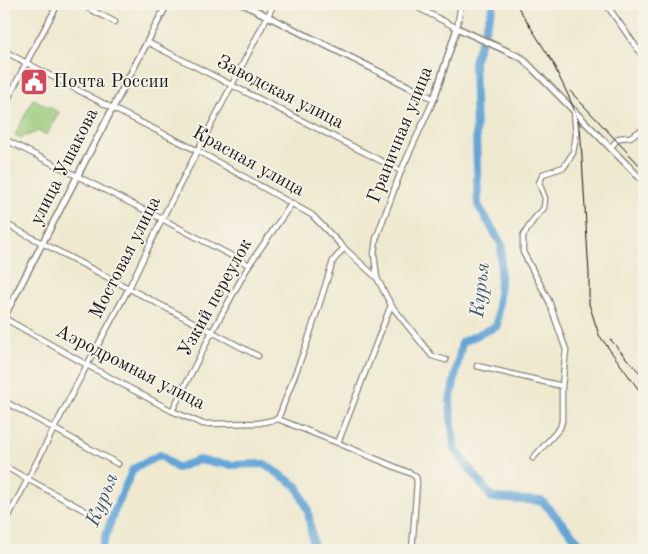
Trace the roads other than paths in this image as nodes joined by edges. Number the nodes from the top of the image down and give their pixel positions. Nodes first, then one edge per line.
1 (58, 4) edge
2 (80, 4) edge
3 (167, 4) edge
4 (243, 4) edge
5 (274, 4) edge
6 (410, 4) edge
7 (461, 4) edge
8 (606, 4) edge
9 (268, 16) junction
10 (116, 22) dead end
11 (457, 28) junction
12 (146, 42) junction
13 (4, 51) edge
14 (644, 58) edge
15 (26, 63) junction
16 (232, 86) junction
17 (434, 99) junction
18 (4, 107) edge
19 (112, 108) junction
20 (574, 110) junction
21 (644, 129) edge
22 (4, 139) edge
23 (610, 148) junction
24 (198, 151) junction
25 (401, 171) junction
26 (77, 176) junction
27 (644, 182) edge
28 (292, 203) junction
29 (162, 219) junction
30 (4, 223) edge
31 (42, 244) junction
32 (344, 248) junction
33 (249, 265) junction
34 (377, 278) junction
35 (129, 288) junction
36 (391, 305) junction
37 (4, 318) edge
38 (212, 332) junction
39 (258, 356) dead end
40 (446, 360) dead end
41 (87, 365) junction
42 (477, 366) dead end
43 (562, 386) junction
44 (4, 401) edge
45 (172, 411) junction
46 (278, 419) junction
47 (54, 428) junction
48 (338, 443) junction
49 (533, 458) dead end
50 (118, 464) dead end
51 (4, 466) edge
52 (28, 479) junction
53 (92, 514) dead end
54 (4, 526) edge
55 (412, 550) edge

1 - 15 street
2 - 10 street
3 - 12 street, улица Ушакова
4 - 9 street
5 - 9 street, Мостовая улица
6 - 11 street
7 - 11 street, Граничная улица
8 - 14 street
9 - 16 street, Мостовая улица
9 - 17 street
11 - 17 street, Граничная улица
11 - 20 street
12 - 16 street, Заводская улица
12 - 19 street, улица Ушакова
13 - 15 street, Красная улица
15 - 18 street
15 - 19 street, Красная улица
16 - 24 street, Мостовая улица
16 - 25 street, Заводская улица
17 - 25 street, Граничная улица
19 - 24 street, Красная улица
19 - 26 street, улица Ушакова
20 - 23 street
20 - 43 street
21 - 23 street
22 - 26 street
23 - 27 street
24 - 28 street, Красная улица
24 - 29 street, Мостовая улица
25 - 34 street, Граничная улица
26 - 29 street
26 - 31 street, улица Ушакова
28 - 32 street, Красная улица
28 - 33 street, Узкий переулок
29 - 33 street
29 - 35 street, Мостовая улица
30 - 31 street
31 - 35 street
31 - 37 street, улица Ушакова
32 - 34 street, Красная улица
32 - 46 street
33 - 38 street, Узкий переулок
34 - 36 street, Красная улица
35 - 38 street
35 - 41 street, Мостовая улица
36 - 40 street, Красная улица
36 - 48 street
37 - 41 street, Аэродромная улица
38 - 39 street
38 - 45 street, Узкий переулок
41 - 45 street, Аэродромная улица
41 - 47 street, Мостовая улица
42 - 43 street
43 - 49 street
44 - 47 street
45 - 46 street, Аэродромная улица
46 - 48 street
47 - 50 street
47 - 52 street, Мостовая улица
48 - 55 street
51 - 52 street
52 - 53 street
52 - 54 street, Мостовая улица

